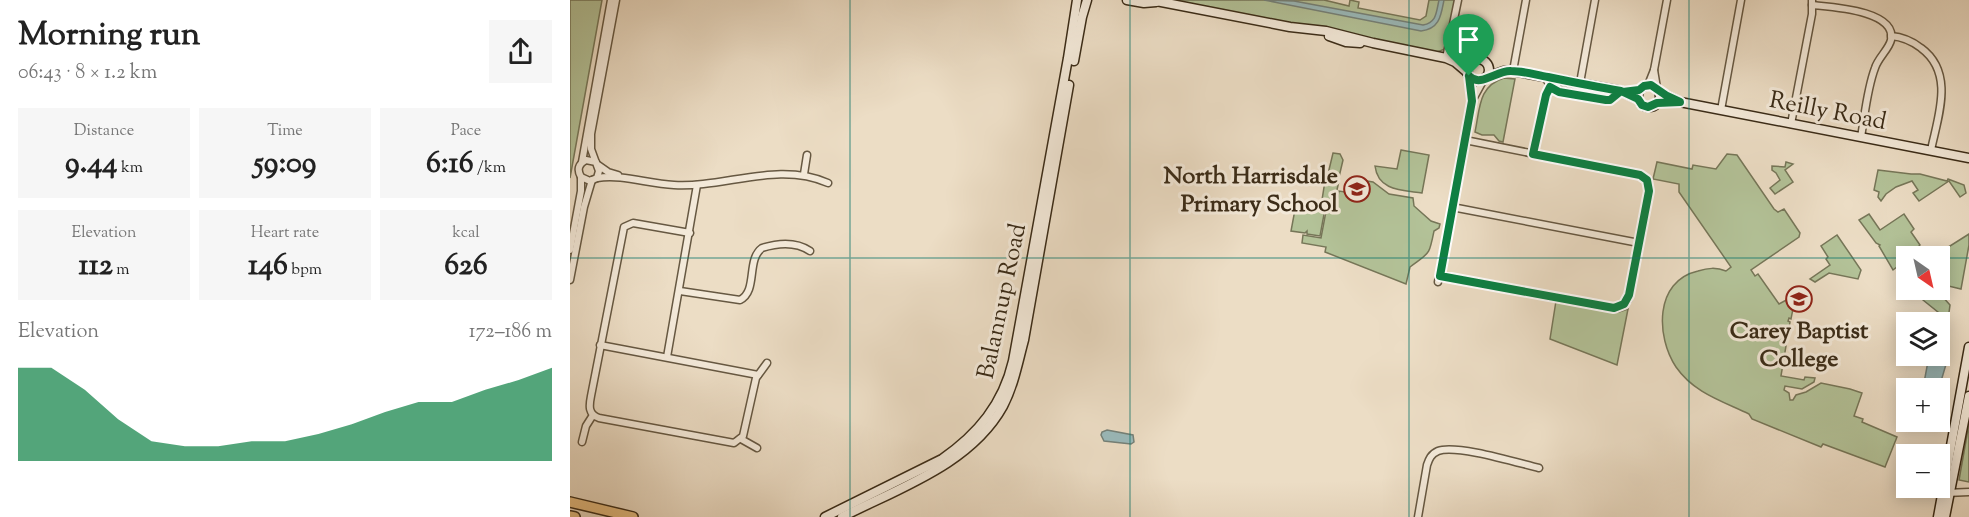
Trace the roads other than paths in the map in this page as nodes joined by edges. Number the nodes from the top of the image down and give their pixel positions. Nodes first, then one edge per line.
1 (611, 0) edge
2 (616, 0) edge
3 (1077, 0) edge
4 (1087, 0) edge
5 (1127, 0) edge
6 (1458, 0) edge
7 (1526, 0) edge
8 (1595, 0) edge
9 (1667, 0) edge
10 (1741, 0) edge
11 (1154, 1) edge
12 (1812, 2) edge
13 (1891, 36) junction
14 (1446, 58) junction
15 (1473, 61) junction
16 (1455, 62) junction
17 (1486, 63) junction
18 (1508, 71) junction
19 (1468, 75) junction
20 (1545, 77) junction
21 (1484, 79) junction
22 (1580, 83) junction
23 (1550, 87) junction
24 (1654, 88) junction
25 (1622, 92) junction
26 (1639, 95) junction
27 (1472, 101) junction
28 (1680, 102) junction
29 (1657, 103) junction
30 (1721, 110) junction
31 (1791, 124) junction
32 (1861, 137) junction
33 (1465, 140) junction
34 (1931, 150) junction
35 (1533, 154) junction
36 (807, 155) dead end
37 (1969, 158) edge
38 (582, 162) junction
39 (597, 163) junction
40 (804, 174) junction
41 (581, 177) junction
42 (621, 177) junction
43 (594, 179) junction
44 (828, 183) dead end
45 (697, 185) junction
46 (1452, 207) junction
47 (690, 233) junction
48 (1639, 243) junction
49 (570, 250) edge
50 (810, 251) dead end
51 (570, 280) edge
52 (680, 291) junction
53 (1023, 326) junction
54 (600, 345) junction
55 (1969, 347) edge
56 (667, 357) junction
57 (767, 363) dead end
58 (758, 375) junction
59 (1969, 396) edge
60 (593, 415) junction
61 (1957, 437) junction
62 (741, 439) junction
63 (582, 442) dead end
64 (757, 448) dead end
65 (1539, 468) dead end
66 (1950, 473) edge
67 (1950, 489) edge
68 (1969, 491) edge
69 (1944, 498) edge
70 (1946, 498) edge
71 (570, 502) edge
72 (570, 516) edge
73 (575, 517) edge
74 (633, 517) edge
75 (825, 517) edge
76 (843, 517) edge
77 (1418, 517) edge
78 (1938, 517) edge
79 (1945, 517) edge

1 - 38 street
2 - 39 street
3 - 53 street, Balannup Road
4 - 53 street, Balannup Road
5 - 11 street
6 - 14 street
7 - 18 street
8 - 22 street
9 - 24 street
10 - 30 street
11 - 14 street
12 - 13 street
12 - 31 street
13 - 32 street
13 - 34 street
14 - 16 street
15 - 16 street
15 - 17 street
15 - 19 street
16 - 19 street
17 - 18 street
17 - 21 street
18 - 20 street
18 - 21 street
19 - 21 street
19 - 27 street
20 - 22 street
20 - 23 street
21 - 27 street
22 - 25 street
23 - 25 street
23 - 35 street
24 - 26 street
24 - 28 street, Reilly Road
24 - 29 street
25 - 26 street
26 - 29 street
27 - 33 street
28 - 29 street, Reilly Road
28 - 30 street, Reilly Road
30 - 31 street, Reilly Road
31 - 32 street, Reilly Road
32 - 34 street, Reilly Road
33 - 35 street
33 - 46 street
34 - 37 street, Reilly Road
35 - 48 street
36 - 40 street
38 - 39 street
38 - 41 street
39 - 42 street
39 - 43 street
40 - 44 street
40 - 45 street
41 - 43 street
41 - 49 street
42 - 43 street
42 - 45 street
43 - 51 street
45 - 47 street
46 - 48 street
46 - 48 street
47 - 52 street
47 - 54 street
50 - 52 street
52 - 56 street
53 - 75 street, Balannup Road
53 - 76 street, Balannup Road
54 - 56 street
54 - 60 street
55 - 61 street
56 - 58 street
57 - 58 street
58 - 62 street
59 - 61 street
60 - 62 street
60 - 63 street
61 - 66 street
62 - 64 street
65 - 77 street
67 - 68 street
69 - 78 street
70 - 79 street
71 - 74 main road
72 - 73 main road

